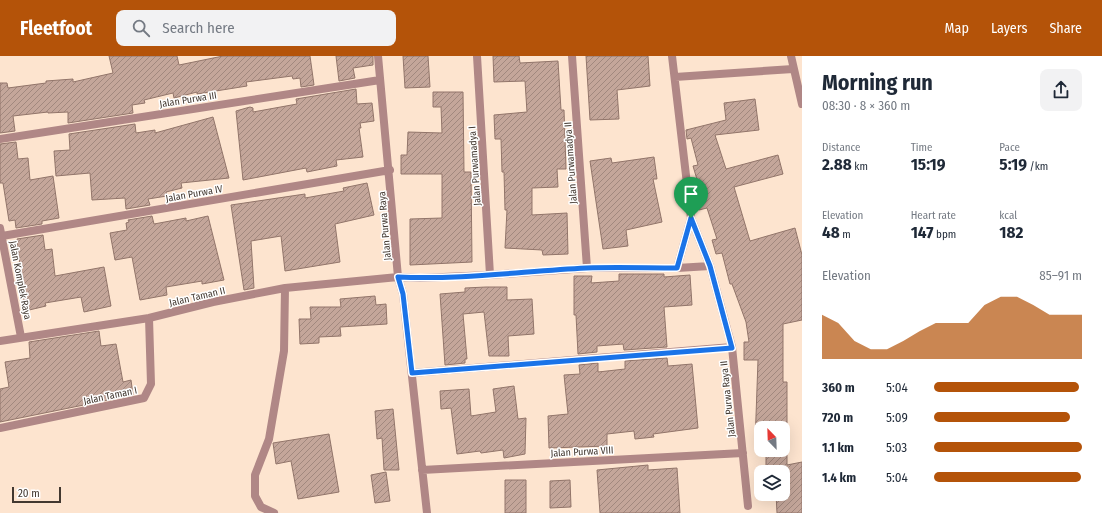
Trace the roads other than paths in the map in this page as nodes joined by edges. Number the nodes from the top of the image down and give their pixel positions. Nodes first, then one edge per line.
1 (378, 56) edge
2 (476, 56) edge
3 (572, 56) edge
4 (672, 56) edge
5 (791, 56) edge
6 (793, 68) junction
7 (674, 77) junction
8 (380, 80) junction
9 (802, 104) edge
10 (0, 139) edge
11 (390, 170) junction
12 (691, 218) junction
13 (0, 228) edge
14 (2, 236) junction
15 (710, 266) junction
16 (587, 268) junction
17 (677, 268) junction
18 (490, 275) junction
19 (398, 277) junction
20 (285, 288) junction
21 (149, 318) junction
22 (21, 337) junction
23 (0, 340) edge
24 (732, 348) junction
25 (412, 373) junction
26 (0, 428) edge
27 (743, 452) junction
28 (422, 470) junction
29 (748, 506) dead end
30 (274, 513) edge
31 (427, 513) edge

1 - 8 street, Jalan Purwa Raya
2 - 18 street, Jalan Purwamadya I
3 - 16 street, Jalan Purwamadya II
4 - 7 street, Jalan Purwa Raya II
5 - 6 street
6 - 7 street
6 - 9 street
7 - 12 street, Jalan Purwa Raya II
8 - 10 street, Jalan Purwa III
8 - 11 street, Jalan Purwa Raya
11 - 14 street, Jalan Purwa IV
11 - 19 street, Jalan Purwa Raya
12 - 15 street, Jalan Purwa Raya II
12 - 17 street
13 - 14 street, Jalan Komplek Raya
14 - 22 street, Jalan Komplek Raya
15 - 17 street, Jalan Taman II
15 - 24 street, Jalan Purwa Raya II
16 - 17 street, Jalan Taman II
16 - 18 street, Jalan Taman II
18 - 19 street, Jalan Taman II
19 - 20 street, Jalan Taman II
19 - 25 street, Jalan Purwa Raya
20 - 21 street, Jalan Taman II
20 - 30 street
21 - 22 street, Jalan Taman II
21 - 26 street, Jalan Taman I
22 - 23 street, Jalan Taman II
24 - 25 street
24 - 27 street, Jalan Purwa Raya II
25 - 28 street, Jalan Purwa Raya
27 - 28 street, Jalan Purwa VIII
27 - 29 street, Jalan Purwa Raya II
28 - 31 street, Jalan Purwa Raya

